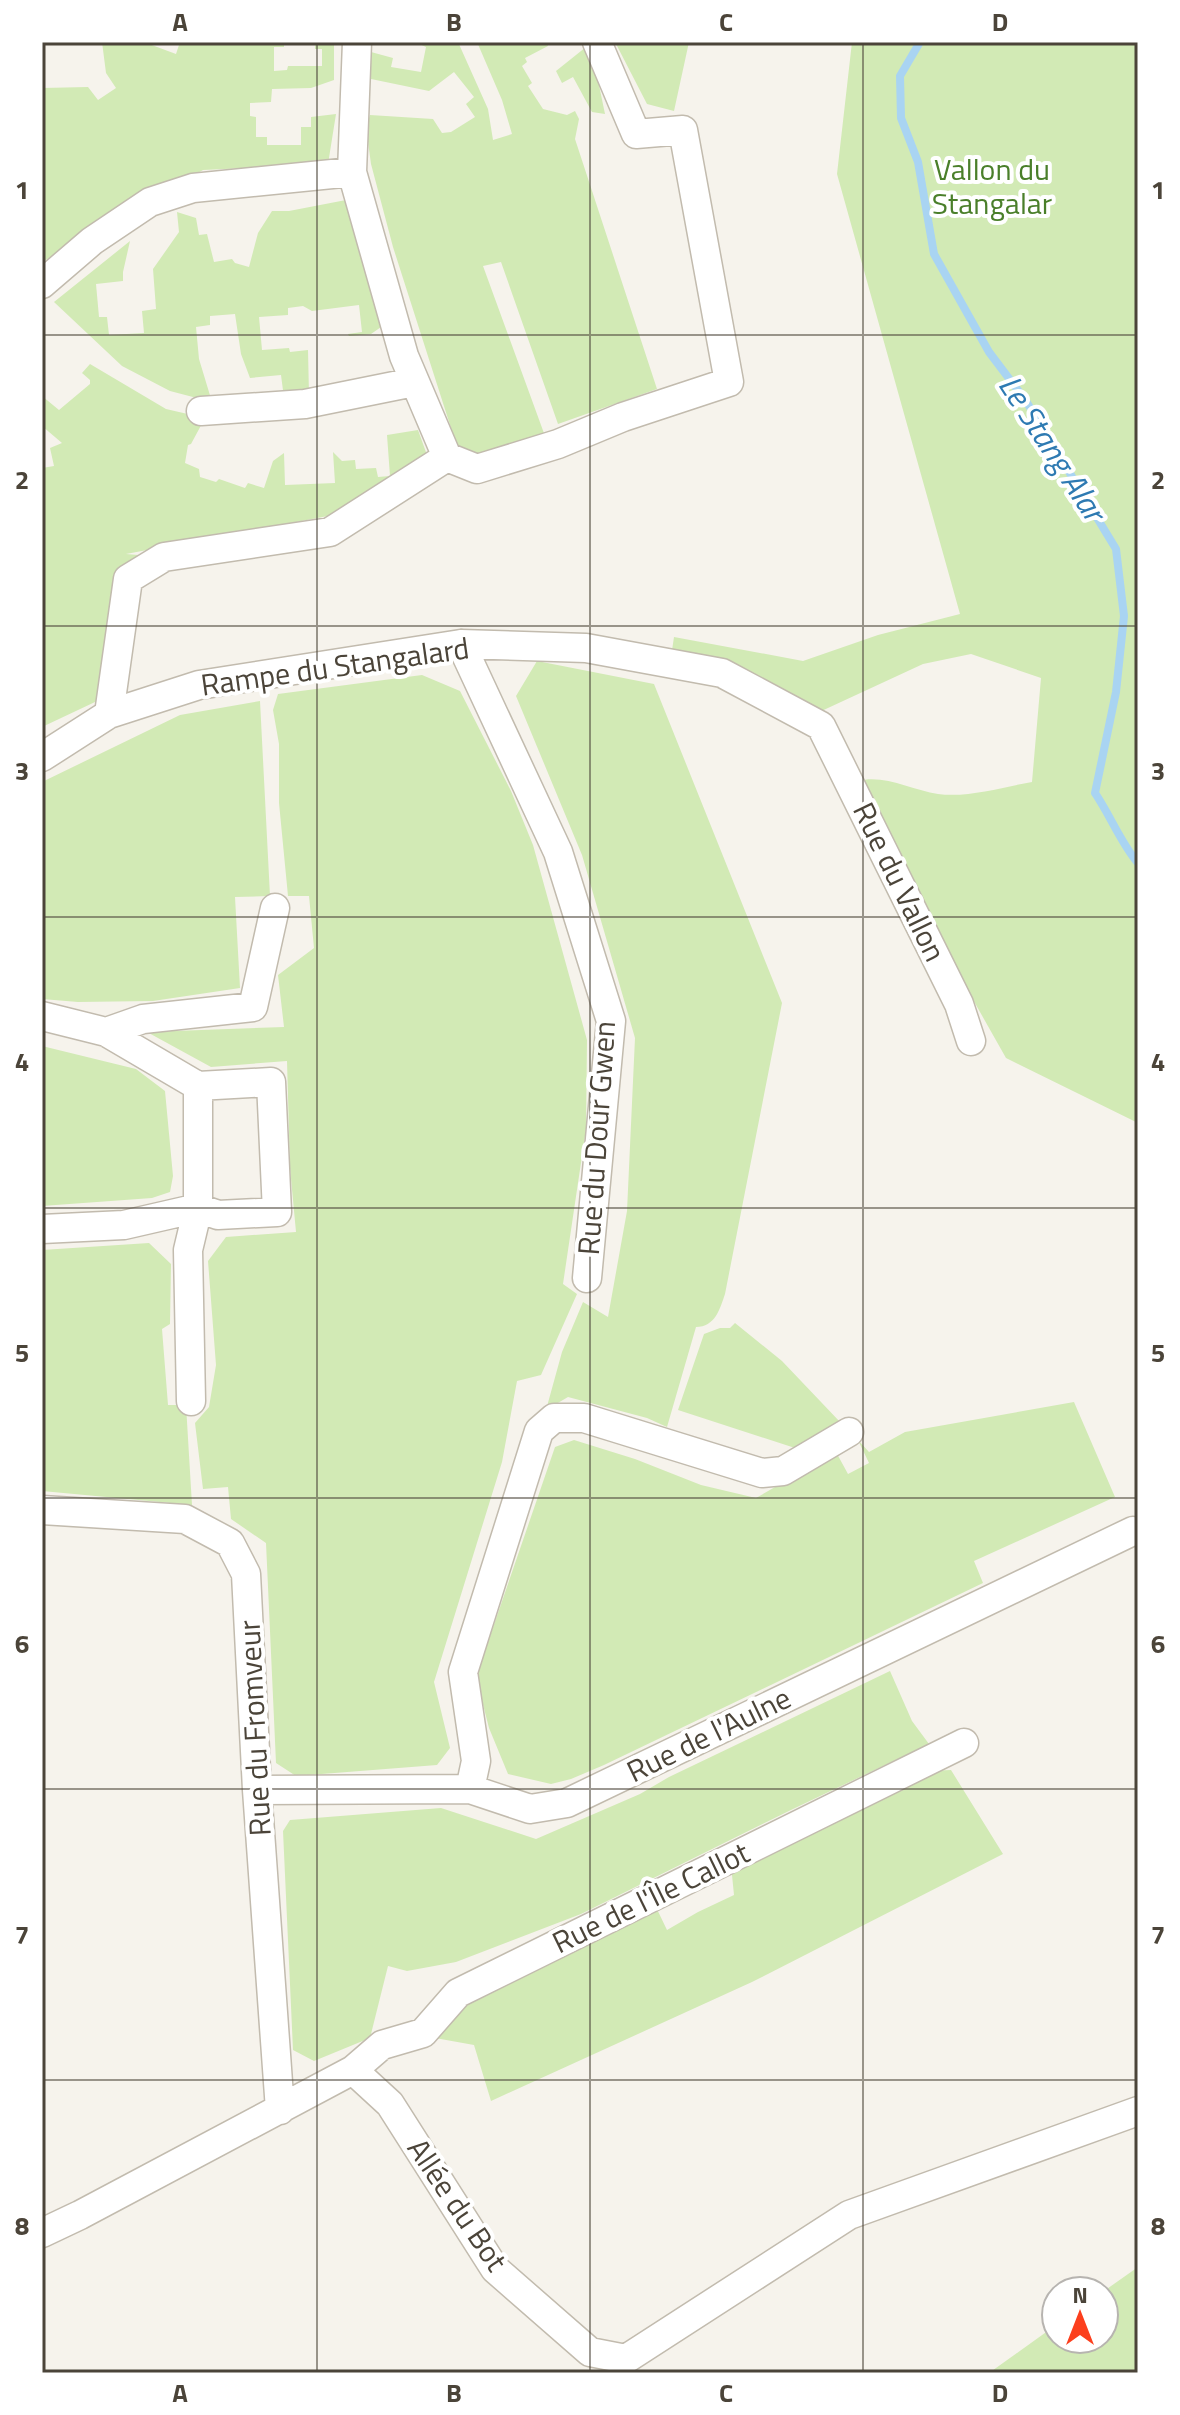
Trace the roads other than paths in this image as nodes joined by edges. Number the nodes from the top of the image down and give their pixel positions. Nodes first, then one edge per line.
1 (357, 42) edge
2 (597, 42) edge
3 (352, 172) junction
4 (42, 284) edge
5 (414, 382) junction
6 (201, 411) dead end
7 (447, 457) junction
8 (461, 644) junction
9 (109, 714) junction
10 (821, 726) joint
11 (42, 757) edge
12 (275, 908) dead end
13 (42, 1016) edge
14 (106, 1032) junction
15 (971, 1041) dead end
16 (198, 1086) junction
17 (198, 1208) junction
18 (42, 1229) edge
19 (587, 1278) dead end
20 (191, 1401) dead end
21 (849, 1432) dead end
22 (42, 1510) edge
23 (1133, 1531) dead end
24 (964, 1743) dead end
25 (470, 1789) junction
26 (257, 1790) junction
27 (353, 2070) junction
28 (280, 2110) junction
29 (1138, 2111) edge
30 (42, 2233) edge

1 - 3 street
2 - 7 street
3 - 4 street
3 - 5 street
5 - 6 street
5 - 7 street
7 - 9 street
8 - 9 street, Rampe du Stangalard
8 - 10 street, Rampe du Stangalard
8 - 19 street, Rue du Dour Gwen
9 - 11 street, Rampe du Stangalard
10 - 15 street, Rue du Vallon
12 - 14 street
13 - 14 street
14 - 16 street
16 - 17 street
16 - 17 street
17 - 18 street
17 - 20 street
21 - 25 street
22 - 26 street, Rue du Fromveur
23 - 25 street, Rue de l'Aulne
24 - 27 street, Rue de l'Île Callot
25 - 26 street, Rue de l'Aulne
26 - 28 street, Rue du Fromveur
27 - 28 street
27 - 29 street, Allée du Bot
28 - 30 street

